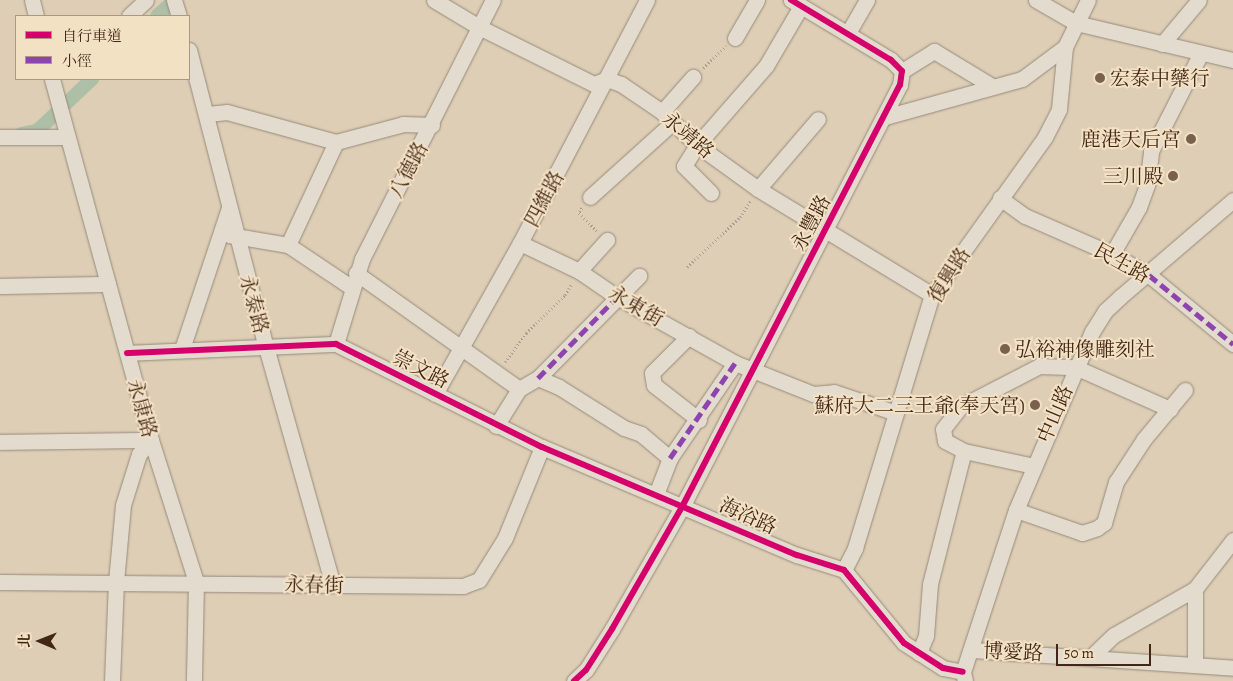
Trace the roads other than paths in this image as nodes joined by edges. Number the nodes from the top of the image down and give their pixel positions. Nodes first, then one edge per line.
1 (32, 0) edge
2 (146, 0) edge
3 (174, 0) edge
4 (434, 0) edge
5 (493, 0) edge
6 (647, 0) edge
7 (757, 0) edge
8 (867, 0) edge
9 (1036, 0) edge
10 (1088, 0) edge
11 (1199, 0) edge
12 (796, 3) edge
13 (36, 15) edge
14 (130, 15) edge
15 (179, 15) edge
16 (1076, 23) junction
17 (479, 27) junction
18 (848, 34) junction
19 (735, 38) road end
20 (1162, 44) junction
21 (1065, 47) junction
22 (1201, 53) junction
23 (190, 60) edge
24 (1233, 60) edge
25 (902, 71) junction
26 (692, 77) road end
27 (607, 79) junction
28 (52, 80) edge
29 (992, 86) junction
30 (208, 114) junction
31 (667, 117) junction
32 (885, 117) junction
33 (818, 118) dead end
34 (432, 125) junction
35 (67, 136) junction
36 (0, 137) edge
37 (336, 142) junction
38 (697, 145) junction
39 (758, 189) junction
40 (711, 193) dead end
41 (590, 197) road end
42 (1000, 198) junction
43 (1233, 200) edge
44 (229, 208) junction
45 (826, 231) junction
46 (220, 233) junction
47 (237, 237) junction
48 (608, 240) road end
49 (520, 243) junction
50 (288, 245) junction
51 (1112, 254) junction
52 (579, 271) junction
53 (1149, 275) junction
54 (639, 276) dead end
55 (354, 280) junction
56 (108, 284) junction
57 (0, 286) edge
58 (932, 295) junction
59 (617, 297) junction
60 (689, 336) junction
61 (336, 344) junction
62 (1233, 344) edge
63 (266, 347) junction
64 (182, 349) junction
65 (461, 349) junction
66 (127, 353) junction
67 (735, 363) junction
68 (1075, 367) junction
69 (753, 370) junction
70 (538, 378) junction
71 (519, 389) junction
72 (1186, 390) dead end
73 (435, 394) junction
74 (1170, 409) junction
75 (896, 413) junction
76 (699, 420) junction
77 (496, 426) junction
78 (151, 440) junction
79 (0, 442) edge
80 (542, 447) junction
81 (964, 451) junction
82 (670, 458) junction
83 (1034, 466) junction
84 (656, 494) junction
85 (683, 506) junction
86 (1016, 510) junction
87 (1233, 540) edge
88 (844, 570) junction
89 (0, 582) edge
90 (116, 582) junction
91 (196, 582) junction
92 (333, 585) junction
93 (1195, 589) junction
94 (972, 650) junction
95 (919, 653) junction
96 (1092, 656) junction
97 (1195, 664) junction
98 (1233, 668) edge
99 (964, 677) edge
100 (112, 681) edge
101 (194, 681) edge
102 (574, 681) edge

1 - 13 street
2 - 14 street
3 - 15 street
4 - 17 street, 永靖路
5 - 17 street, 八德路
6 - 27 street, 四維路
7 - 19 street
8 - 18 street
9 - 16 street
10 - 16 street, 復興路
11 - 20 street
12 - 18 street
12 - 38 street
16 - 20 street
16 - 21 street, 復興路
17 - 27 street, 永靖路
17 - 34 street, 八德路
18 - 25 street
20 - 22 street
21 - 29 street
21 - 42 street, 復興路
22 - 24 street
22 - 51 street
23 - 30 street, 永泰路
25 - 29 street
25 - 32 street, 永豐路
26 - 31 street
27 - 31 street, 永靖路
27 - 49 street, 四維路
28 - 35 street, 永康路
29 - 32 street
30 - 37 street
30 - 44 street, 永泰路
31 - 38 street, 永靖路
31 - 41 street
32 - 45 street, 永豐路
33 - 39 street
34 - 37 street
34 - 55 street, 八德路
35 - 36 street
35 - 56 street, 永康路
37 - 50 street
38 - 39 street, 永靖路
38 - 40 street
39 - 45 street, 永靖路
42 - 51 street, 民生路
42 - 58 street, 復興路
43 - 53 street, 中山路
44 - 46 street
44 - 47 street, 永泰路
45 - 58 street, 永靖路
45 - 69 street, 永豐路
46 - 47 street
46 - 64 street
47 - 50 street
47 - 63 street, 永泰路
48 - 52 street
49 - 52 street, 永東街
49 - 65 street, 四維路
50 - 55 street
51 - 53 street, 民生路
52 - 59 street, 永東街
53 - 62 street, 民生路
53 - 68 street, 中山路
54 - 59 street
55 - 61 street, 八德路
55 - 65 street
56 - 57 street
56 - 66 street, 永康路
58 - 75 street, 復興路
59 - 60 street, 永東街
59 - 70 street
60 - 67 street, 永東街
60 - 76 street
61 - 63 street, 崇文路
61 - 73 street, 崇文路
63 - 64 street, 崇文路
63 - 92 street, 永泰路
64 - 66 street, 崇文路
65 - 71 street
65 - 73 street, 四維路
66 - 78 street, 永康路
67 - 69 street, 永東街
67 - 76 street
68 - 74 street
68 - 81 street
68 - 83 street, 中山路
69 - 75 street, 永東街
69 - 85 street, 永豐路
70 - 71 street
70 - 82 street
71 - 77 street
72 - 74 street
73 - 77 street, 崇文路
74 - 86 street
75 - 88 street, 復興路
76 - 82 street
77 - 80 street, 崇文路
78 - 79 street
78 - 90 street
78 - 91 street, 永康路
80 - 84 street, 崇文路
80 - 92 street, 永春街
81 - 83 street
81 - 95 street
82 - 84 street
83 - 86 street, 中山路
84 - 85 street, 崇文路
85 - 88 street, 海浴路
85 - 102 street
86 - 94 street, 中山路
87 - 93 street
88 - 95 street
89 - 90 street, 永春街
90 - 91 street, 永春街
90 - 100 street
91 - 92 street, 永春街
91 - 101 street, 永康路
93 - 96 street
93 - 97 street
94 - 96 street, 博愛路
94 - 99 street, 中山路
95 - 99 street
96 - 97 street, 博愛路
97 - 98 street, 博愛路

